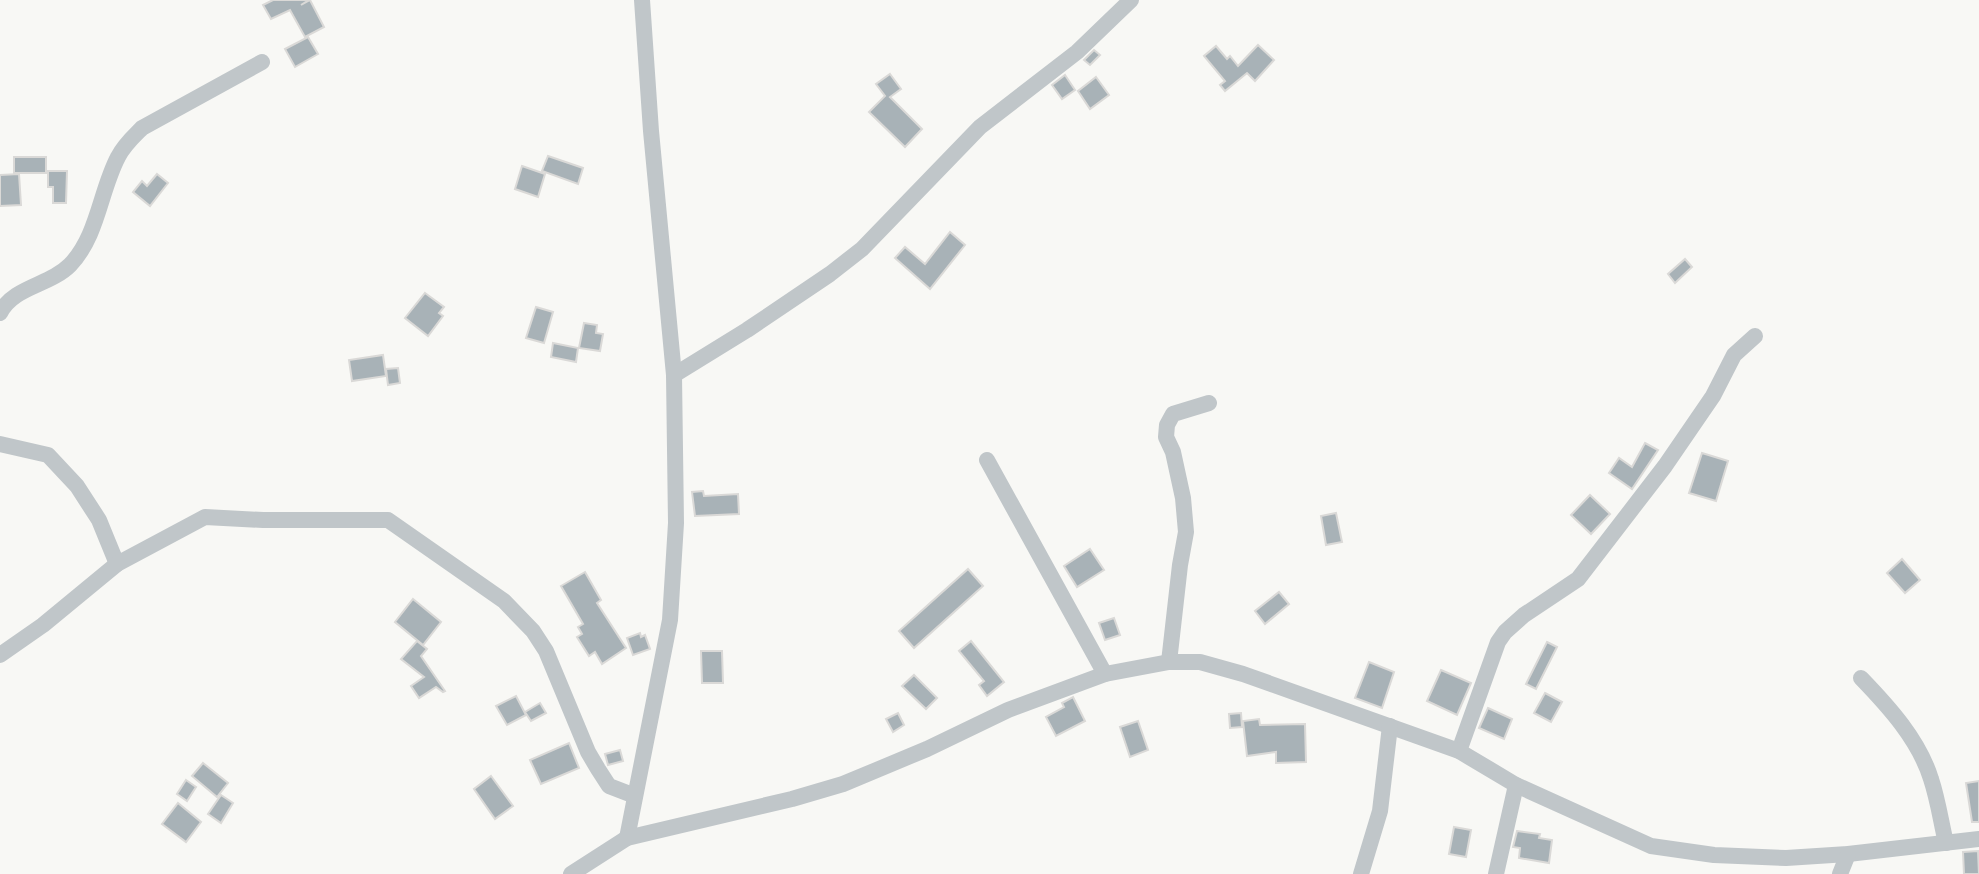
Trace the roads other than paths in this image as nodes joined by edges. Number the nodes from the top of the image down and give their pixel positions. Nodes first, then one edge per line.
1 (642, 0) edge
2 (1131, 0) edge
3 (262, 62) dead end
4 (0, 313) edge
5 (1755, 336) dead end
6 (674, 374) junction
7 (1209, 403) dead end
8 (0, 444) edge
9 (987, 460) dead end
10 (117, 564) junction
11 (0, 655) edge
12 (1170, 663) junction
13 (1105, 674) junction
14 (1861, 678) dead end
15 (1390, 726) junction
16 (1459, 751) junction
17 (1516, 785) junction
18 (635, 796) junction
19 (627, 838) junction
20 (1979, 839) edge
21 (1946, 843) junction
22 (1848, 854) junction
23 (571, 874) edge
24 (1361, 874) edge
25 (1496, 874) edge
26 (1840, 874) edge

1 - 6 street
2 - 6 street
3 - 4 street
5 - 16 street
6 - 18 street
7 - 12 street
8 - 10 street
9 - 13 street
10 - 11 street
10 - 18 street
12 - 13 street
12 - 15 street
13 - 19 street
14 - 21 street
15 - 16 street
15 - 24 street
16 - 17 street
17 - 22 street
17 - 25 street
18 - 19 street
19 - 23 street
20 - 21 street
21 - 22 street
22 - 26 street

